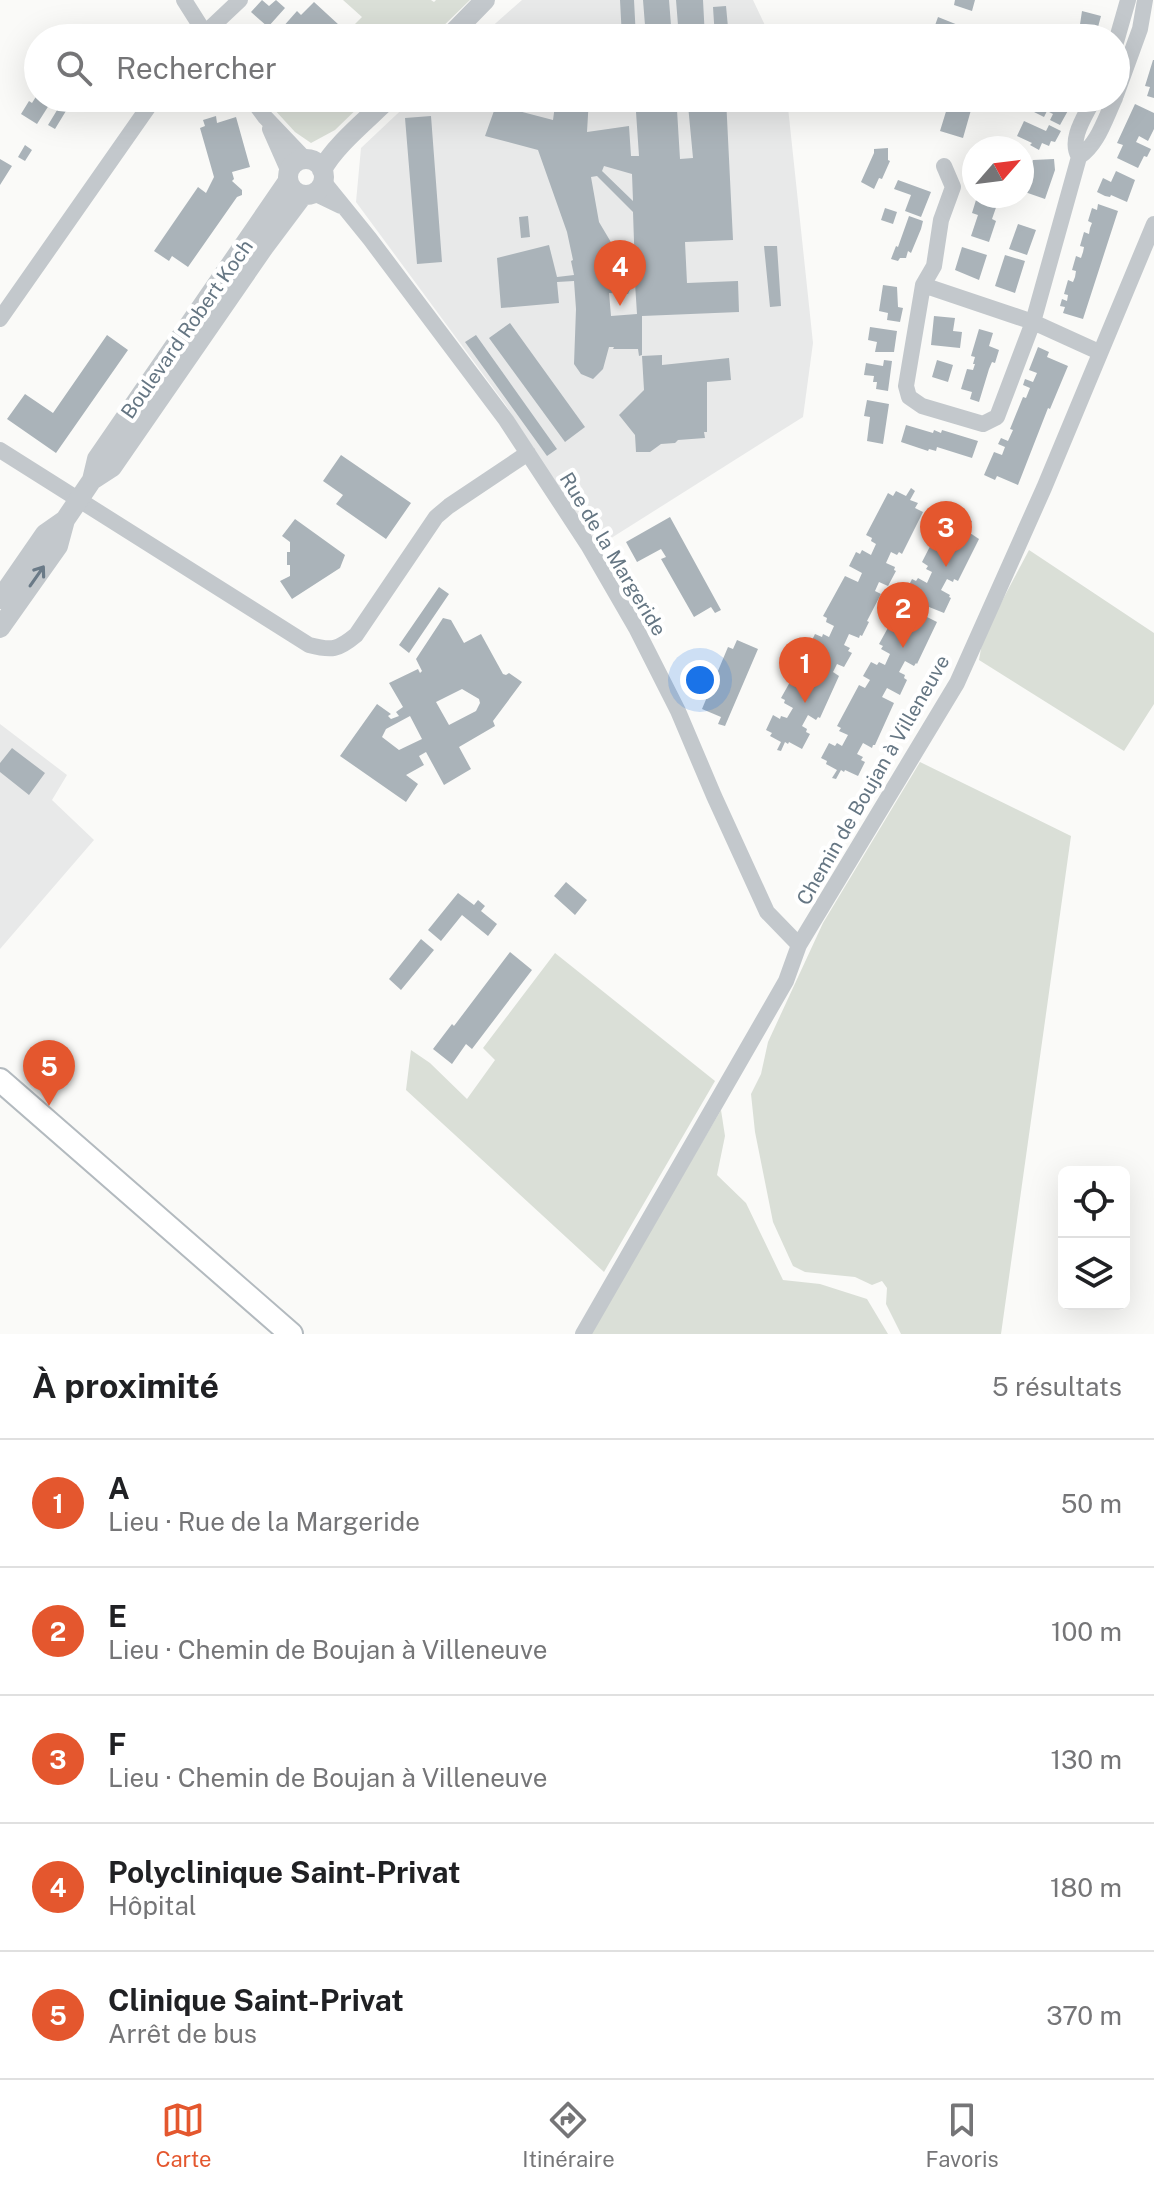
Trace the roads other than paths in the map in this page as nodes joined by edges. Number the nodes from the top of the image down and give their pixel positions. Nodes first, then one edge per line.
1 (184, 0) edge
2 (240, 0) edge
3 (485, 0) edge
4 (1128, 0) edge
5 (1145, 0) edge
6 (200, 24) edge
7 (217, 24) edge
8 (462, 24) edge
9 (1121, 24) edge
10 (1130, 56) edge
11 (145, 112) edge
12 (261, 112) edge
13 (374, 112) edge
14 (1087, 112) edge
15 (1108, 112) edge
16 (1079, 157) junction
17 (944, 166) dead end
18 (307, 176) junction
19 (1154, 224) edge
20 (923, 285) junction
21 (0, 319) edge
22 (1033, 322) junction
23 (1099, 352) junction
24 (0, 450) edge
25 (528, 453) junction
26 (79, 499) junction
27 (65, 520) junction
28 (0, 599) edge
29 (0, 628) edge
30 (799, 945) junction
31 (0, 1080) edge
32 (0, 1095) edge
33 (274, 1334) edge
34 (291, 1334) edge
35 (583, 1334) edge

1 - 6 street
2 - 7 street
3 - 8 street
4 - 9 street
5 - 10 street
11 - 21 street
12 - 18 street, Rue de la Margeride
13 - 18 street, Boulevard Robert Koch
14 - 16 street
15 - 16 street
16 - 22 street
17 - 20 street
18 - 25 street, Rue de la Margeride
18 - 26 street, Boulevard Robert Koch
19 - 23 street, Chemin de Boujan à Villeneuve
20 - 22 street
20 - 22 street
22 - 23 street
23 - 30 street, Chemin de Boujan à Villeneuve
24 - 26 street
25 - 26 street
25 - 30 street, Rue de la Margeride
26 - 27 street, Boulevard Robert Koch
27 - 28 street, Boulevard Robert Koch
29 -> 27 street, Boulevard Robert Koch
30 - 35 street, Chemin de Boujan à Villeneuve
31 - 34 main road
32 - 33 main road

